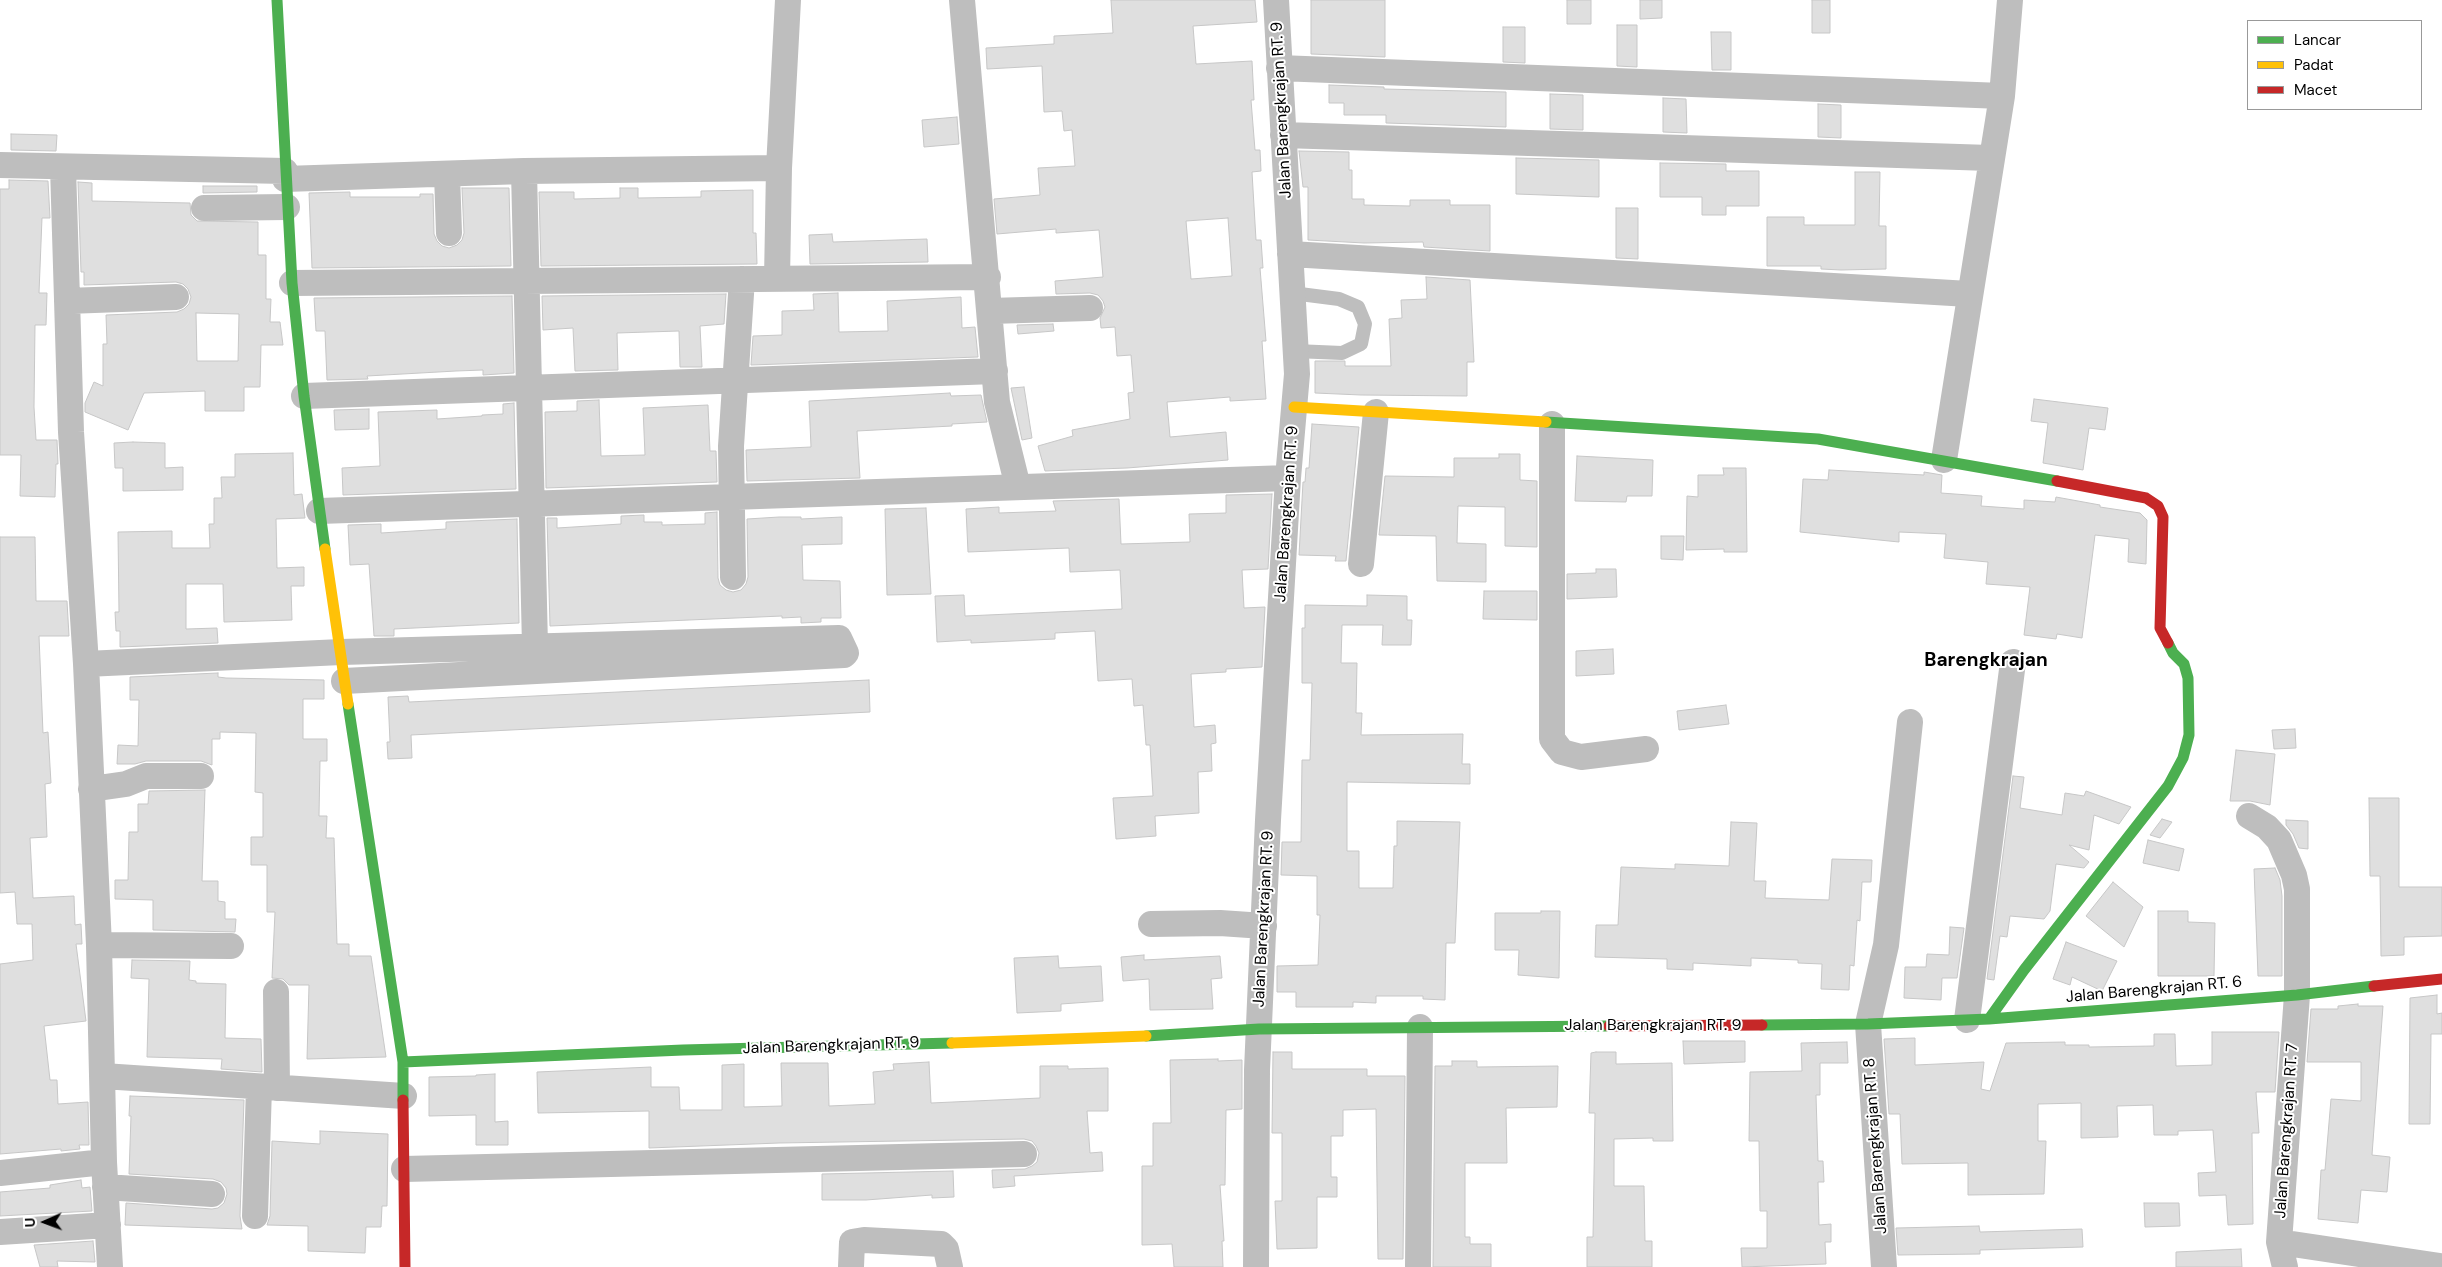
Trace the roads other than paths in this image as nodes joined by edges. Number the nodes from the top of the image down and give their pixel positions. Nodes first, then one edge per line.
1 (278, 0) edge
2 (788, 0) edge
3 (962, 0) edge
4 (1276, 0) edge
5 (2010, 0) edge
6 (1279, 68) junction
7 (2002, 96) junction
8 (1283, 135) junction
9 (1990, 158) junction
10 (0, 165) edge
11 (63, 167) junction
12 (779, 168) junction
13 (524, 171) junction
14 (447, 174) junction
15 (285, 175) junction
16 (287, 207) junction
17 (204, 208) dead end
18 (449, 233) dead end
19 (1290, 254) junction
20 (988, 277) junction
21 (742, 279) junction
22 (777, 279) junction
23 (526, 281) junction
24 (292, 283) junction
25 (1292, 294) junction
26 (1969, 294) junction
27 (176, 297) dead end
28 (67, 301) junction
29 (1090, 308) dead end
30 (990, 311) junction
31 (1295, 351) junction
32 (995, 371) junction
33 (735, 380) junction
34 (528, 388) junction
35 (304, 396) junction
36 (1294, 407) junction
37 (1376, 412) junction
38 (1552, 424) junction
39 (1944, 460) junction
40 (1288, 478) junction
41 (1018, 487) junction
42 (731, 497) junction
43 (531, 504) junction
44 (319, 511) junction
45 (1361, 564) dead end
46 (734, 577) dead end
47 (535, 646) junction
48 (341, 652) junction
49 (599, 656) junction
50 (2012, 662) dead end
51 (86, 664) junction
52 (344, 681) junction
53 (1910, 722) dead end
54 (1646, 749) dead end
55 (201, 776) dead end
56 (91, 789) junction
57 (2249, 816) dead end
58 (1150, 924) dead end
59 (1264, 926) junction
60 (99, 945) junction
61 (231, 946) dead end
62 (2442, 980) edge
63 (276, 992) dead end
64 (2296, 994) junction
65 (1978, 1019) junction
66 (1868, 1024) junction
67 (1420, 1027) junction
68 (1259, 1029) junction
69 (403, 1062) junction
70 (103, 1076) junction
71 (268, 1087) junction
72 (404, 1096) junction
73 (1024, 1154) dead end
74 (404, 1170) junction
75 (0, 1173) edge
76 (105, 1175) junction
77 (212, 1194) dead end
78 (255, 1216) dead end
79 (108, 1225) junction
80 (0, 1232) edge
81 (2279, 1242) junction
82 (2440, 1266) dead end
83 (110, 1267) edge
84 (405, 1267) edge
85 (851, 1267) edge
86 (950, 1267) edge
87 (1256, 1267) edge
88 (1418, 1267) edge
89 (1884, 1267) edge
90 (2285, 1267) edge

1 - 15 street
2 - 12 street
3 - 20 street
4 - 6 street, Jalan Barengkrajan RT. 9
5 - 7 street
6 - 7 street
6 - 8 street, Jalan Barengkrajan RT. 9
7 - 9 street
8 - 9 street
8 - 19 street, Jalan Barengkrajan RT. 9
9 - 26 street
10 - 11 street
11 - 15 street
11 - 28 street
12 - 13 street
12 - 22 street
13 - 14 street
13 - 23 street
14 - 15 street
14 - 18 street
15 - 16 street
16 - 17 street
16 - 24 street
19 - 25 street, Jalan Barengkrajan RT. 9
19 - 26 street
20 - 22 street
20 - 30 street
21 - 22 street
21 - 23 street
21 - 33 street
23 - 24 street
23 - 34 street
24 - 35 street
25 - 31 street, Jalan Barengkrajan RT. 9
25 - 31 lane
26 - 39 street
27 - 28 street
28 - 51 street
29 - 30 street
30 - 32 street
31 - 36 street, Jalan Barengkrajan RT. 9
32 - 33 street
32 - 41 street
33 - 34 street
33 - 42 street
34 - 35 street
34 - 43 street
35 - 44 street
36 - 37 street
36 - 40 street, Jalan Barengkrajan RT. 9
37 - 38 street
37 - 45 street
38 - 39 street
38 - 54 street
39 - 65 street
40 - 41 street
40 - 59 street, Jalan Barengkrajan RT. 9
41 - 42 street
42 - 43 street
42 - 46 street
43 - 44 street
43 - 47 street
44 - 48 street
47 - 48 street
47 - 49 street
48 - 51 street
48 - 52 street
49 - 49 street
49 - 52 street
50 - 65 street
51 - 56 street
52 - 69 street
53 - 66 street, Jalan Barengkrajan RT. 8
55 - 56 street
56 - 60 street
57 - 64 street, Jalan Barengkrajan RT. 7
58 - 59 street
59 - 68 street, Jalan Barengkrajan RT. 9
60 - 61 street
60 - 70 street
62 - 64 street, Jalan Barengkrajan RT. 6
63 - 71 street
64 - 65 street, Jalan Barengkrajan RT. 6
64 - 81 street, Jalan Barengkrajan RT. 7
65 - 66 street, Jalan Barengkrajan RT. 6
66 - 67 street, Jalan Barengkrajan RT. 9
66 - 89 street, Jalan Barengkrajan RT. 8
67 - 68 street, Jalan Barengkrajan RT. 9
67 - 88 street
68 - 69 street, Jalan Barengkrajan RT. 9
68 - 87 street, Jalan Barengkrajan RT. 9
69 - 72 street
70 - 71 street
70 - 76 street
71 - 72 street
71 - 78 street
72 - 74 street
73 - 74 street
74 - 84 street
75 - 76 street
76 - 77 street
76 - 79 street
79 - 80 street
79 - 83 street
81 - 82 street
81 - 90 street, Jalan Barengkrajan RT. 7
85 - 86 street

